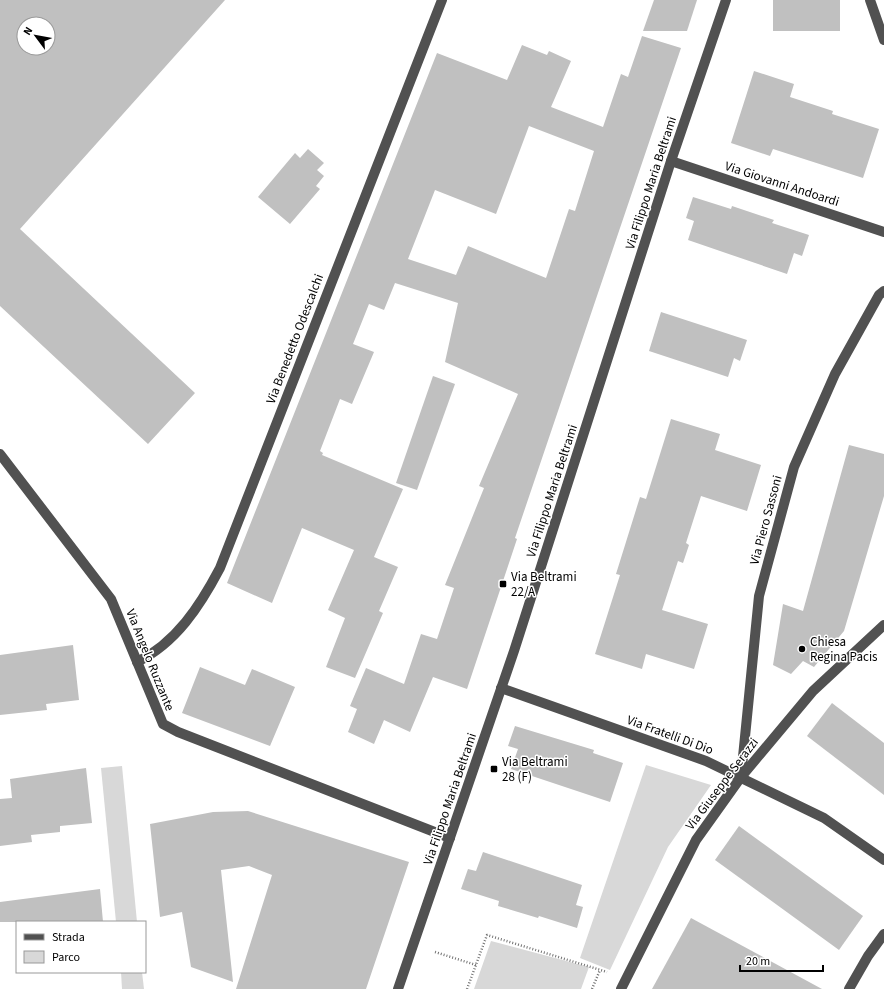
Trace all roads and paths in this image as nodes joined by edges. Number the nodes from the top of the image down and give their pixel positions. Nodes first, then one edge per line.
1 (442, 0) edge
2 (726, 0) edge
3 (870, 0) edge
4 (884, 40) edge
5 (671, 161) junction
6 (884, 232) edge
7 (884, 291) edge
8 (0, 454) edge
9 (884, 625) edge
10 (137, 662) junction
11 (501, 688) junction
12 (742, 777) junction
13 (450, 838) junction
14 (884, 860) edge
15 (884, 934) edge
16 (435, 952) dead end
17 (476, 965) junction
18 (600, 970) junction
19 (613, 974) dead end
20 (398, 989) edge
21 (468, 989) edge
22 (592, 989) edge
23 (621, 989) edge
24 (849, 989) edge

1 - 10 street, Via Benedetto Odescalchi
2 - 5 street, Via Filippo Maria Beltrami
3 - 4 street
5 - 6 street, Via Giovanni Andoardi
5 - 11 street, Via Filippo Maria Beltrami
7 - 12 street, Via Piero Sassoni
8 - 10 street, Via Angelo Ruzzante
9 - 12 street, Via Giuseppe Serazzi
10 - 13 street, Via Angelo Ruzzante
11 - 12 street, Via Fratelli Di Dio
11 - 13 street, Via Filippo Maria Beltrami
12 - 14 street, Via Fratelli Di Dio
12 - 23 street, Via Giuseppe Serazzi
13 - 20 street, Via Filippo Maria Beltrami
15 - 24 street
16 - 17 path
17 - 18 path
17 - 21 path
18 - 19 path
18 - 22 path

